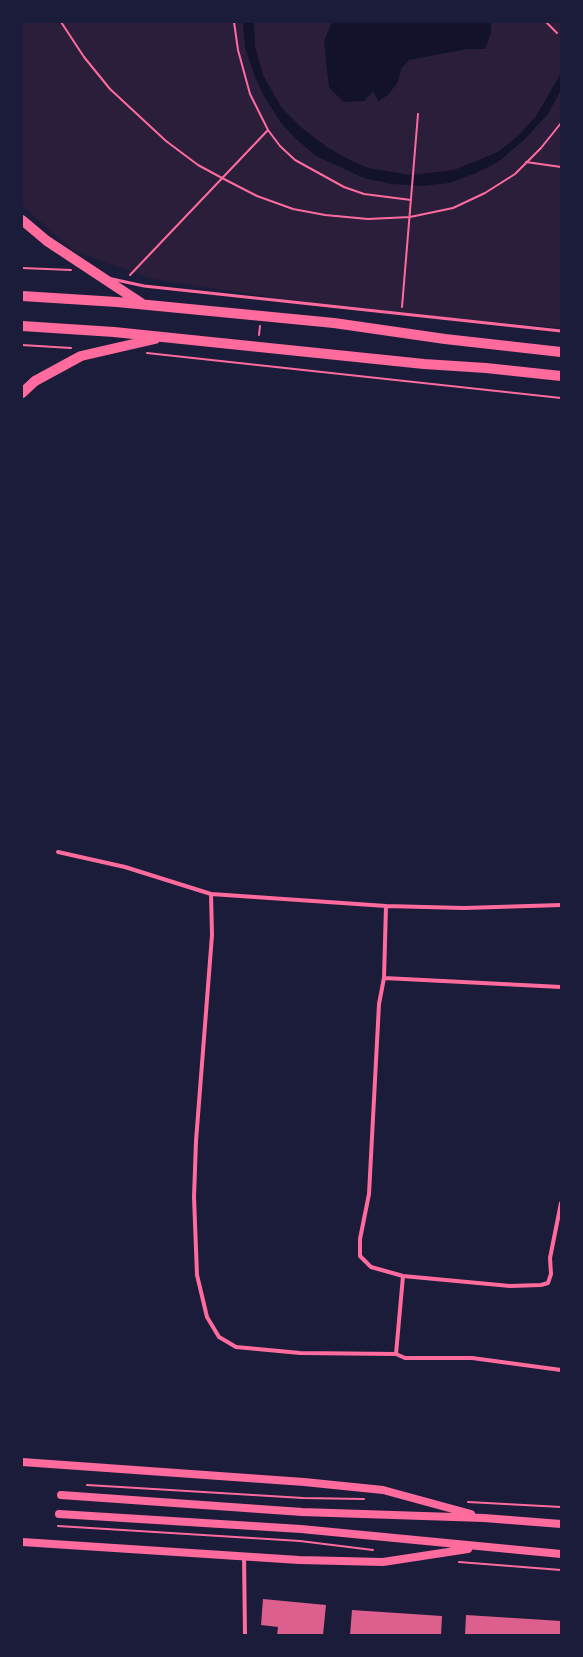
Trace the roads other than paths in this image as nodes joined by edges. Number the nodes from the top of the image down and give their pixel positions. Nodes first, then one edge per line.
1 (22, 220) edge
2 (100, 276) junction
3 (22, 296) edge
4 (143, 304) junction
5 (22, 326) edge
6 (561, 331) edge
7 (165, 337) junction
8 (561, 352) edge
9 (561, 376) edge
10 (22, 393) edge
11 (58, 852) dead end
12 (211, 894) junction
13 (561, 905) edge
14 (386, 906) junction
15 (384, 978) junction
16 (561, 988) edge
17 (561, 1203) edge
18 (403, 1276) junction
19 (396, 1354) junction
20 (561, 1370) edge
21 (22, 1462) edge
22 (61, 1495) dead end
23 (59, 1514) dead end
24 (484, 1518) junction
25 (561, 1524) edge
26 (22, 1542) edge
27 (481, 1547) junction
28 (561, 1554) edge
29 (244, 1556) junction
30 (245, 1635) edge

1 - 2 main road
2 - 4 main road
2 - 6 lane
3 - 4 main road
4 - 8 main road
5 - 7 main road
7 - 9 main road
7 - 10 main road
11 - 12 street
12 - 14 street
12 - 19 street
13 - 14 street
14 - 15 street
15 - 16 street
15 - 18 street
17 - 18 street
18 - 19 street
19 - 20 street
21 - 24 main road
22 - 24 main road
23 - 27 main road
24 - 25 main road
26 - 29 main road
27 - 28 main road
27 - 29 main road
29 - 30 street

